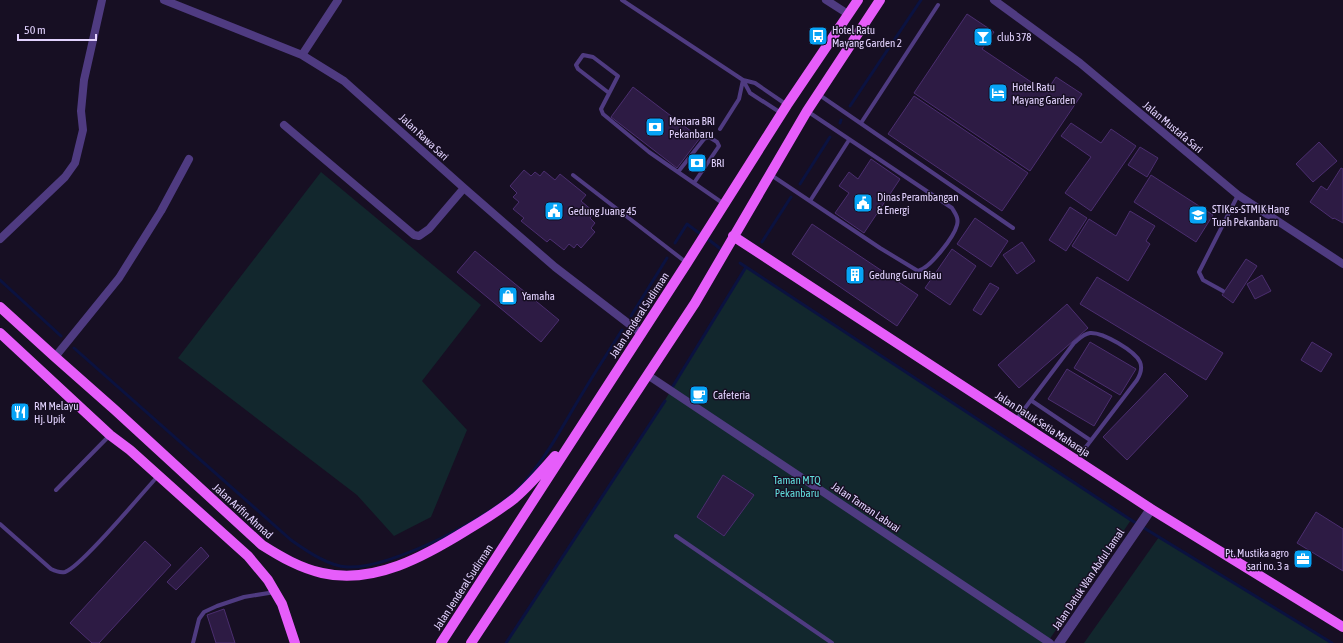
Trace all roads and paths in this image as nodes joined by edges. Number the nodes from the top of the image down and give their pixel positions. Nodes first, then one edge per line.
1 (102, 0) edge
2 (164, 0) edge
3 (338, 0) edge
4 (622, 0) edge
5 (826, 0) edge
6 (858, 0) edge
7 (880, 0) edge
8 (994, 0) edge
9 (938, 4) dead end
10 (848, 14) junction
11 (302, 55) junction
12 (743, 80) junction
13 (609, 93) junction
14 (818, 94) junction
15 (784, 109) junction
16 (806, 111) junction
17 (861, 123) junction
18 (284, 125) dead end
19 (720, 129) dead end
20 (849, 140) junction
21 (189, 159) dead end
22 (678, 172) junction
23 (770, 174) junction
24 (573, 175) dead end
25 (694, 183) junction
26 (464, 188) junction
27 (1238, 195) junction
28 (810, 201) junction
29 (724, 205) junction
30 (1013, 228) dead end
31 (733, 236) junction
32 (0, 239) edge
33 (687, 263) junction
34 (1343, 264) edge
35 (1223, 291) dead end
36 (0, 307) edge
37 (0, 333) edge
38 (642, 334) junction
39 (54, 357) junction
40 (649, 376) junction
41 (1032, 401) junction
42 (1016, 421) junction
43 (581, 428) junction
44 (110, 435) junction
45 (1090, 440) junction
46 (1076, 460) junction
47 (158, 476) junction
48 (56, 490) dead end
49 (1151, 509) junction
50 (0, 524) edge
51 (676, 536) dead end
52 (276, 592) junction
53 (1343, 627) edge
54 (193, 643) edge
55 (295, 643) edge
56 (441, 643) edge
57 (471, 643) edge
58 (832, 643) edge
59 (1050, 643) edge
60 (1059, 643) edge

1 - 32 street
2 - 11 street, Jalan Rawa Sari
3 - 11 street
4 - 12 lane
5 - 10 street
6 - 10 main road, Jalan Jenderal Sudirman
7 - 14 main road
8 - 27 street, Jalan Mustafa Sari
9 - 17 lane
10 - 15 main road, Jalan Jenderal Sudirman
11 - 26 street, Jalan Rawa Sari
12 - 15 lane
12 - 15 lane
12 - 19 lane
13 - 13 lane
13 - 22 lane
14 - 16 main road
14 - 17 lane
15 - 29 main road, Jalan Jenderal Sudirman
16 - 20 lane
16 - 23 main road
17 - 30 lane
18 - 26 street
20 - 28 lane
20 - 28 lane
21 - 39 street
22 - 25 lane
22 - 25 lane
23 - 28 lane
23 - 31 main road
24 - 33 lane
25 - 29 lane
26 - 38 street, Jalan Rawa Sari
27 - 34 street, Jalan Mustafa Sari
27 - 35 lane
29 - 33 main road, Jalan Jenderal Sudirman
31 - 40 main road
31 - 42 main road, Jalan Datuk Setia Maharaja
33 - 38 main road, Jalan Jenderal Sudirman
36 - 39 main road, Jalan Arifin Ahmad
37 - 44 main road
38 - 43 main road, Jalan Jenderal Sudirman
39 - 43 main road, Jalan Arifin Ahmad
40 - 57 main road
40 - 59 street, Jalan Taman Labuai
41 - 42 lane
41 - 45 lane
41 - 45 lane
42 - 46 main road, Jalan Datuk Setia Maharaja
43 - 56 main road, Jalan Jenderal Sudirman
44 - 47 main road
44 - 48 lane
45 - 46 lane
46 - 49 main road, Jalan Datuk Setia Maharaja
47 - 50 lane
47 - 52 main road
49 - 53 main road, Jalan Datuk Setia Maharaja
49 - 60 street, Jalan Datuk Wan Abdul Jamal
51 - 58 lane
52 - 54 lane
52 - 55 main road

